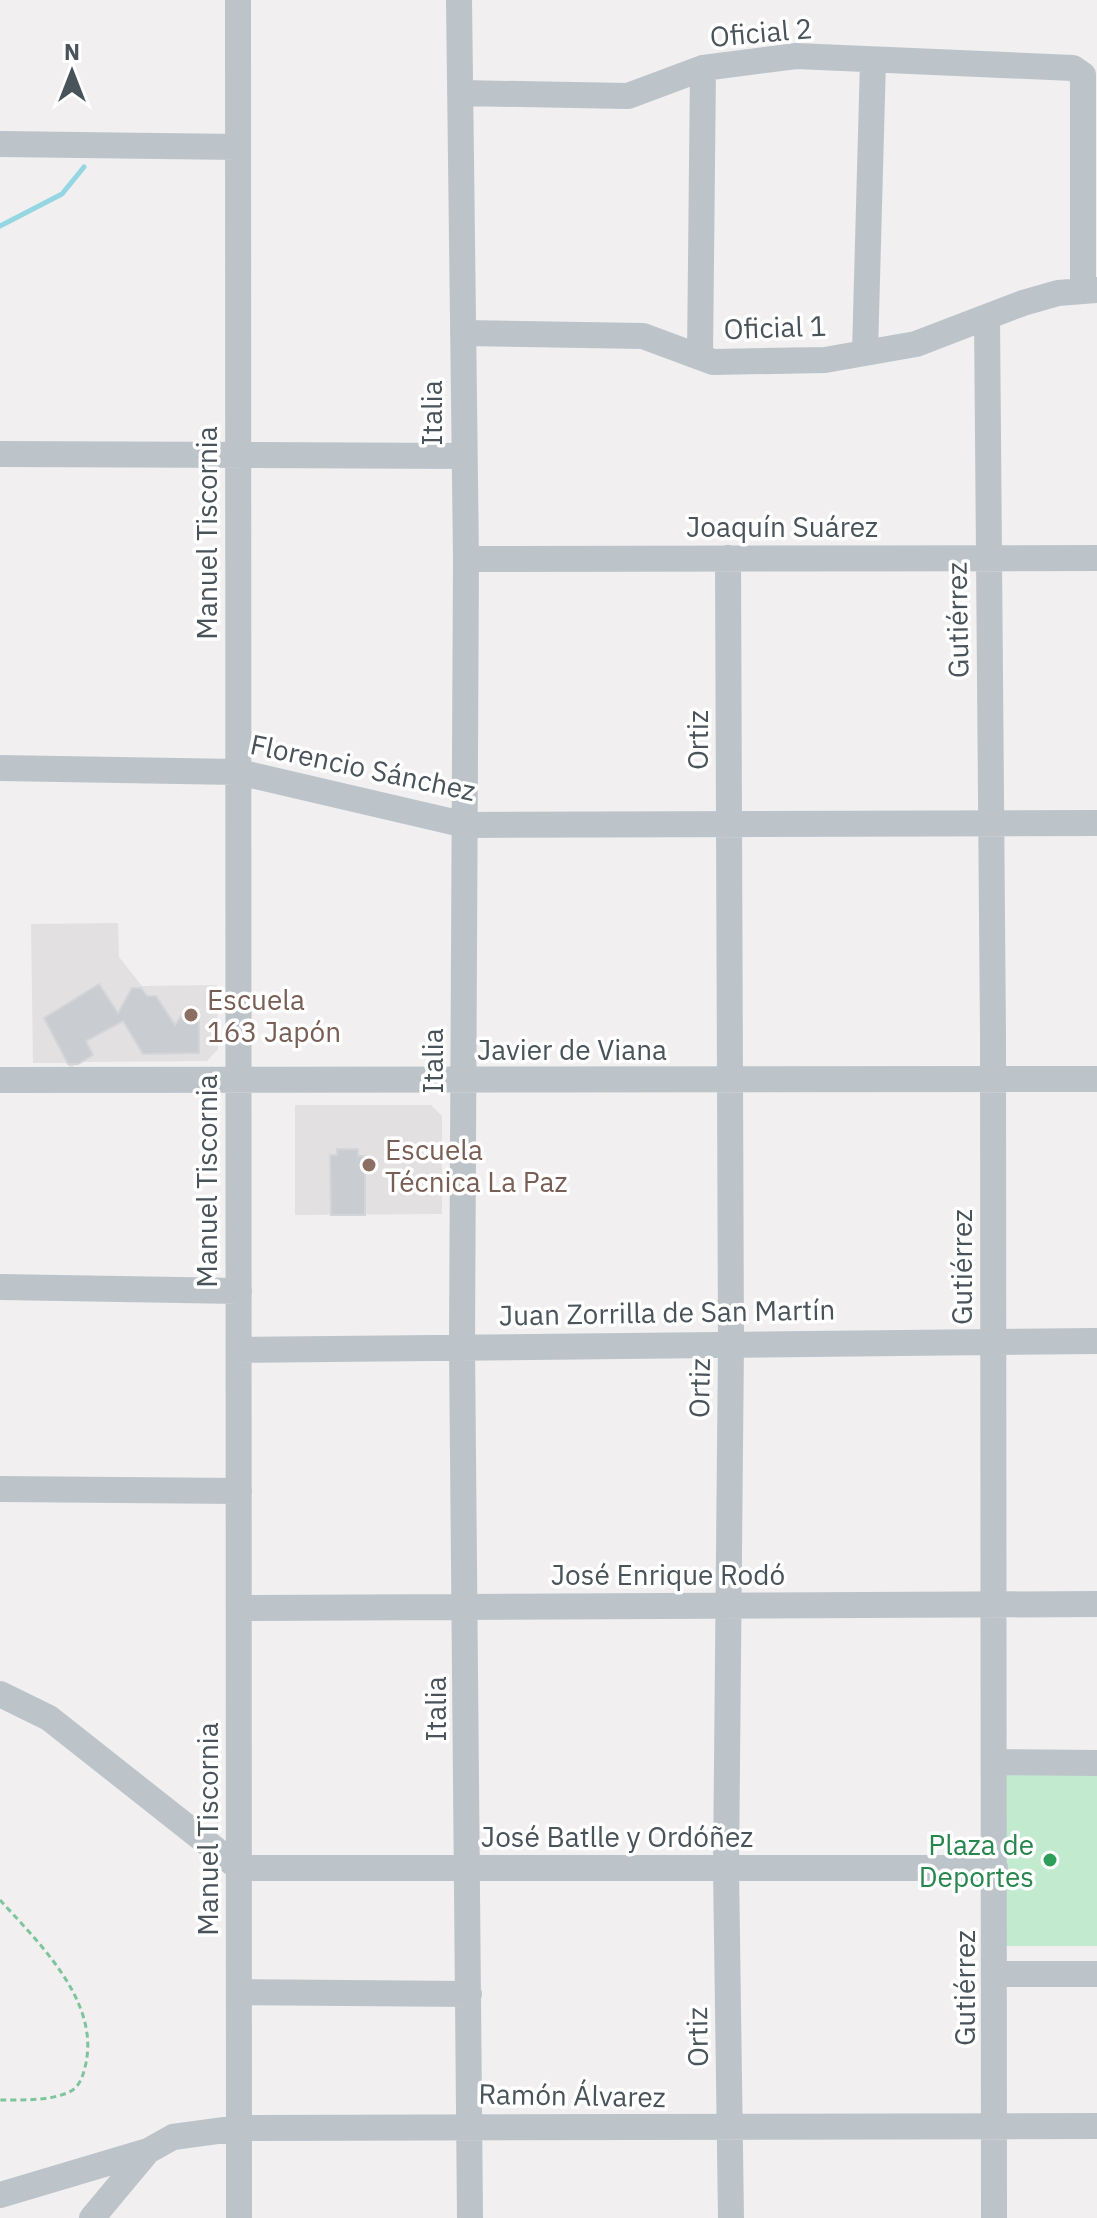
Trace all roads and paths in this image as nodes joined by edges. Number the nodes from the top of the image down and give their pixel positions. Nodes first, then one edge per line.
1 (238, 0) edge
2 (459, 0) edge
3 (873, 60) junction
4 (703, 68) junction
5 (461, 93) junction
6 (0, 144) edge
7 (238, 147) junction
8 (1090, 290) edge
9 (987, 317) junction
10 (463, 333) junction
11 (865, 353) junction
12 (700, 357) junction
13 (0, 454) edge
14 (238, 454) junction
15 (462, 456) junction
16 (728, 558) junction
17 (989, 558) junction
18 (1097, 558) edge
19 (466, 559) junction
20 (0, 768) edge
21 (238, 772) junction
22 (729, 823) junction
23 (991, 823) junction
24 (1097, 823) edge
25 (466, 825) junction
26 (993, 1079) junction
27 (1097, 1079) edge
28 (0, 1080) edge
29 (238, 1080) junction
30 (730, 1080) junction
31 (464, 1081) junction
32 (0, 1287) edge
33 (239, 1291) junction
34 (993, 1341) junction
35 (1097, 1341) edge
36 (731, 1343) junction
37 (462, 1346) junction
38 (239, 1350) junction
39 (0, 1489) edge
40 (239, 1491) junction
41 (994, 1604) junction
42 (1097, 1604) edge
43 (728, 1605) junction
44 (466, 1607) junction
45 (239, 1608) junction
46 (0, 1694) edge
47 (995, 1762) junction
48 (1097, 1763) edge
49 (468, 1867) junction
50 (239, 1868) junction
51 (726, 1868) junction
52 (995, 1868) junction
53 (0, 1900) edge
54 (996, 1974) junction
55 (1097, 1974) edge
56 (239, 1992) junction
57 (469, 1994) junction
58 (0, 2100) edge
59 (469, 2126) junction
60 (996, 2126) junction
61 (1097, 2126) edge
62 (239, 2128) junction
63 (731, 2129) junction
64 (148, 2151) junction
65 (0, 2197) edge
66 (6, 2218) edge
67 (92, 2218) edge
68 (239, 2218) edge
69 (470, 2218) edge
70 (731, 2218) edge
71 (994, 2218) edge

1 - 7 street, Manuel Tiscornia
2 - 5 street, Italia
3 - 4 street, Oficial 2
3 - 8 street, Oficial 2
3 - 11 street
4 - 5 street, Oficial 2
4 - 12 street
5 - 10 street, Italia
6 - 7 street
7 - 14 street, Manuel Tiscornia
8 - 9 street, Oficial 1
9 - 11 street, Oficial 1
9 - 17 street, Gutiérrez
10 - 12 street, Oficial 1
10 - 15 street, Italia
11 - 12 street, Oficial 1
13 - 14 street
14 - 15 street
14 - 21 street, Manuel Tiscornia
15 - 19 street, Italia
16 - 17 street, Joaquín Suárez
16 - 19 street, Joaquín Suárez
16 - 22 street, Ortiz
17 - 18 street, Joaquín Suárez
17 - 23 street, Gutiérrez
19 - 25 street, Italia
20 - 21 street, Florencio Sánchez
21 - 25 street, Florencio Sánchez
21 - 29 street, Manuel Tiscornia
22 - 23 street, Florencio Sánchez
22 - 25 street, Florencio Sánchez
22 - 30 street, Ortiz
23 - 24 street, Florencio Sánchez
23 - 26 street, Gutiérrez
25 - 31 street, Italia
26 - 27 street, Javier de Viana
26 - 30 street, Javier de Viana
26 - 34 street, Gutiérrez
28 - 29 street, Javier de Viana
29 - 31 street, Javier de Viana
29 - 33 street, Manuel Tiscornia
30 - 31 street, Javier de Viana
30 - 36 street, Ortiz
31 - 37 street, Italia
32 - 33 street
33 - 38 street, Manuel Tiscornia
34 - 35 street, Juan Zorrilla de San Martín
34 - 36 street, Juan Zorrilla de San Martín
34 - 41 street, Gutiérrez
36 - 37 street, Juan Zorrilla de San Martín
36 - 43 street, Ortiz
37 - 38 street, Juan Zorrilla de San Martín
37 - 44 street, Italia
38 - 40 street, Manuel Tiscornia
39 - 40 street
40 - 45 street, Manuel Tiscornia
41 - 42 street, José Enrique Rodó
41 - 43 street, José Enrique Rodó
41 - 47 street, Gutiérrez
43 - 44 street, José Enrique Rodó
43 - 51 street, Ortiz
44 - 45 street, José Enrique Rodó
44 - 49 street, Italia
45 - 50 street, Manuel Tiscornia
46 - 50 street
47 - 48 street
47 - 52 street, Gutiérrez
49 - 50 street, José Batlle y Ordóñez
49 - 51 street, José Batlle y Ordóñez
49 - 57 street, Italia
50 - 56 street, Manuel Tiscornia
51 - 52 street, José Batlle y Ordóñez
51 - 63 street, Ortiz
52 - 54 street, Gutiérrez
53 - 58 path
54 - 55 street
54 - 60 street, Gutiérrez
56 - 57 street
56 - 62 street, Manuel Tiscornia
57 - 59 street, Italia
59 - 62 street, Ramón Álvarez
59 - 63 street, Ramón Álvarez
59 - 69 street, Italia
60 - 61 street, Ramón Álvarez
60 - 63 street, Ramón Álvarez
60 - 71 street, Gutiérrez
62 - 64 street, Ramón Álvarez
62 - 68 street, Manuel Tiscornia
63 - 70 street, Ortiz
64 - 65 street, Ramón Álvarez
64 - 67 street
65 - 66 street

